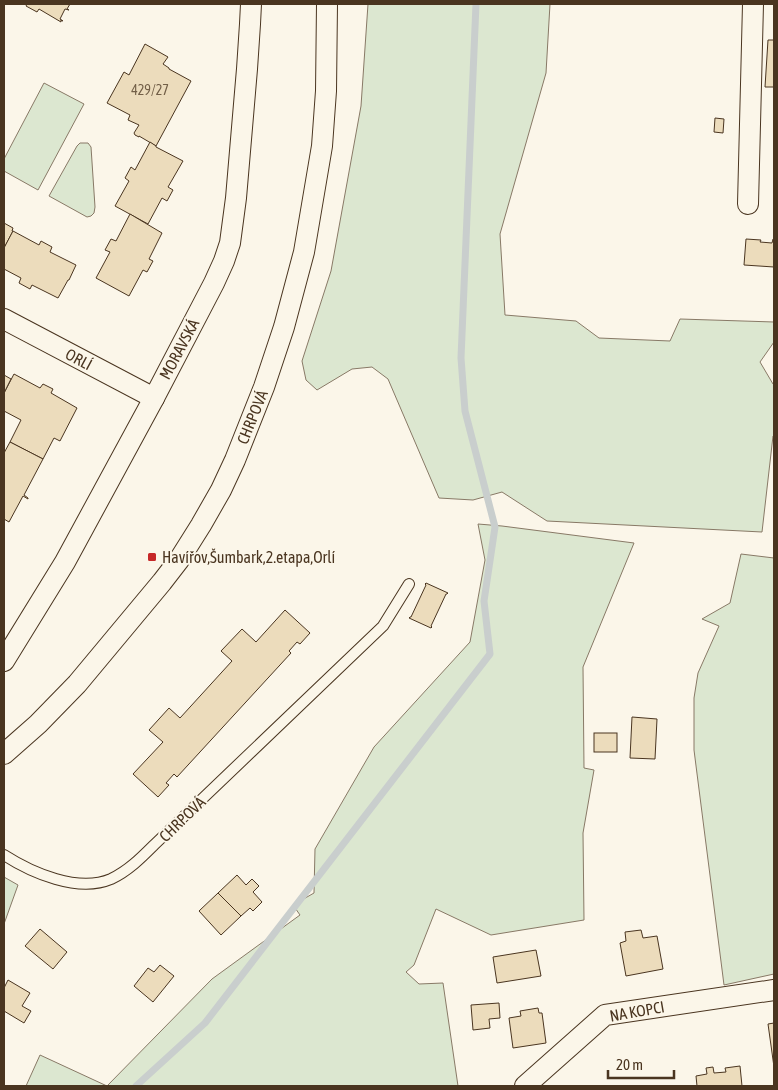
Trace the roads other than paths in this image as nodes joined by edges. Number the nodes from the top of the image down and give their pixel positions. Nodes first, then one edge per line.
1 (250, 4) edge
2 (327, 4) edge
3 (753, 4) edge
4 (748, 204) dead end
5 (4, 319) edge
6 (154, 398) junction
7 (409, 584) dead end
8 (4, 661) edge
9 (4, 754) edge
10 (4, 855) edge
11 (774, 990) edge
12 (525, 1086) edge

1 - 6 street, MORAVSKÁ
2 - 9 street, CHRPOVÁ
3 - 4 street
5 - 6 street, ORLÍ
6 - 8 street, MORAVSKÁ
7 - 10 lane, CHRPOVÁ
11 - 12 street, NA KOPCI

